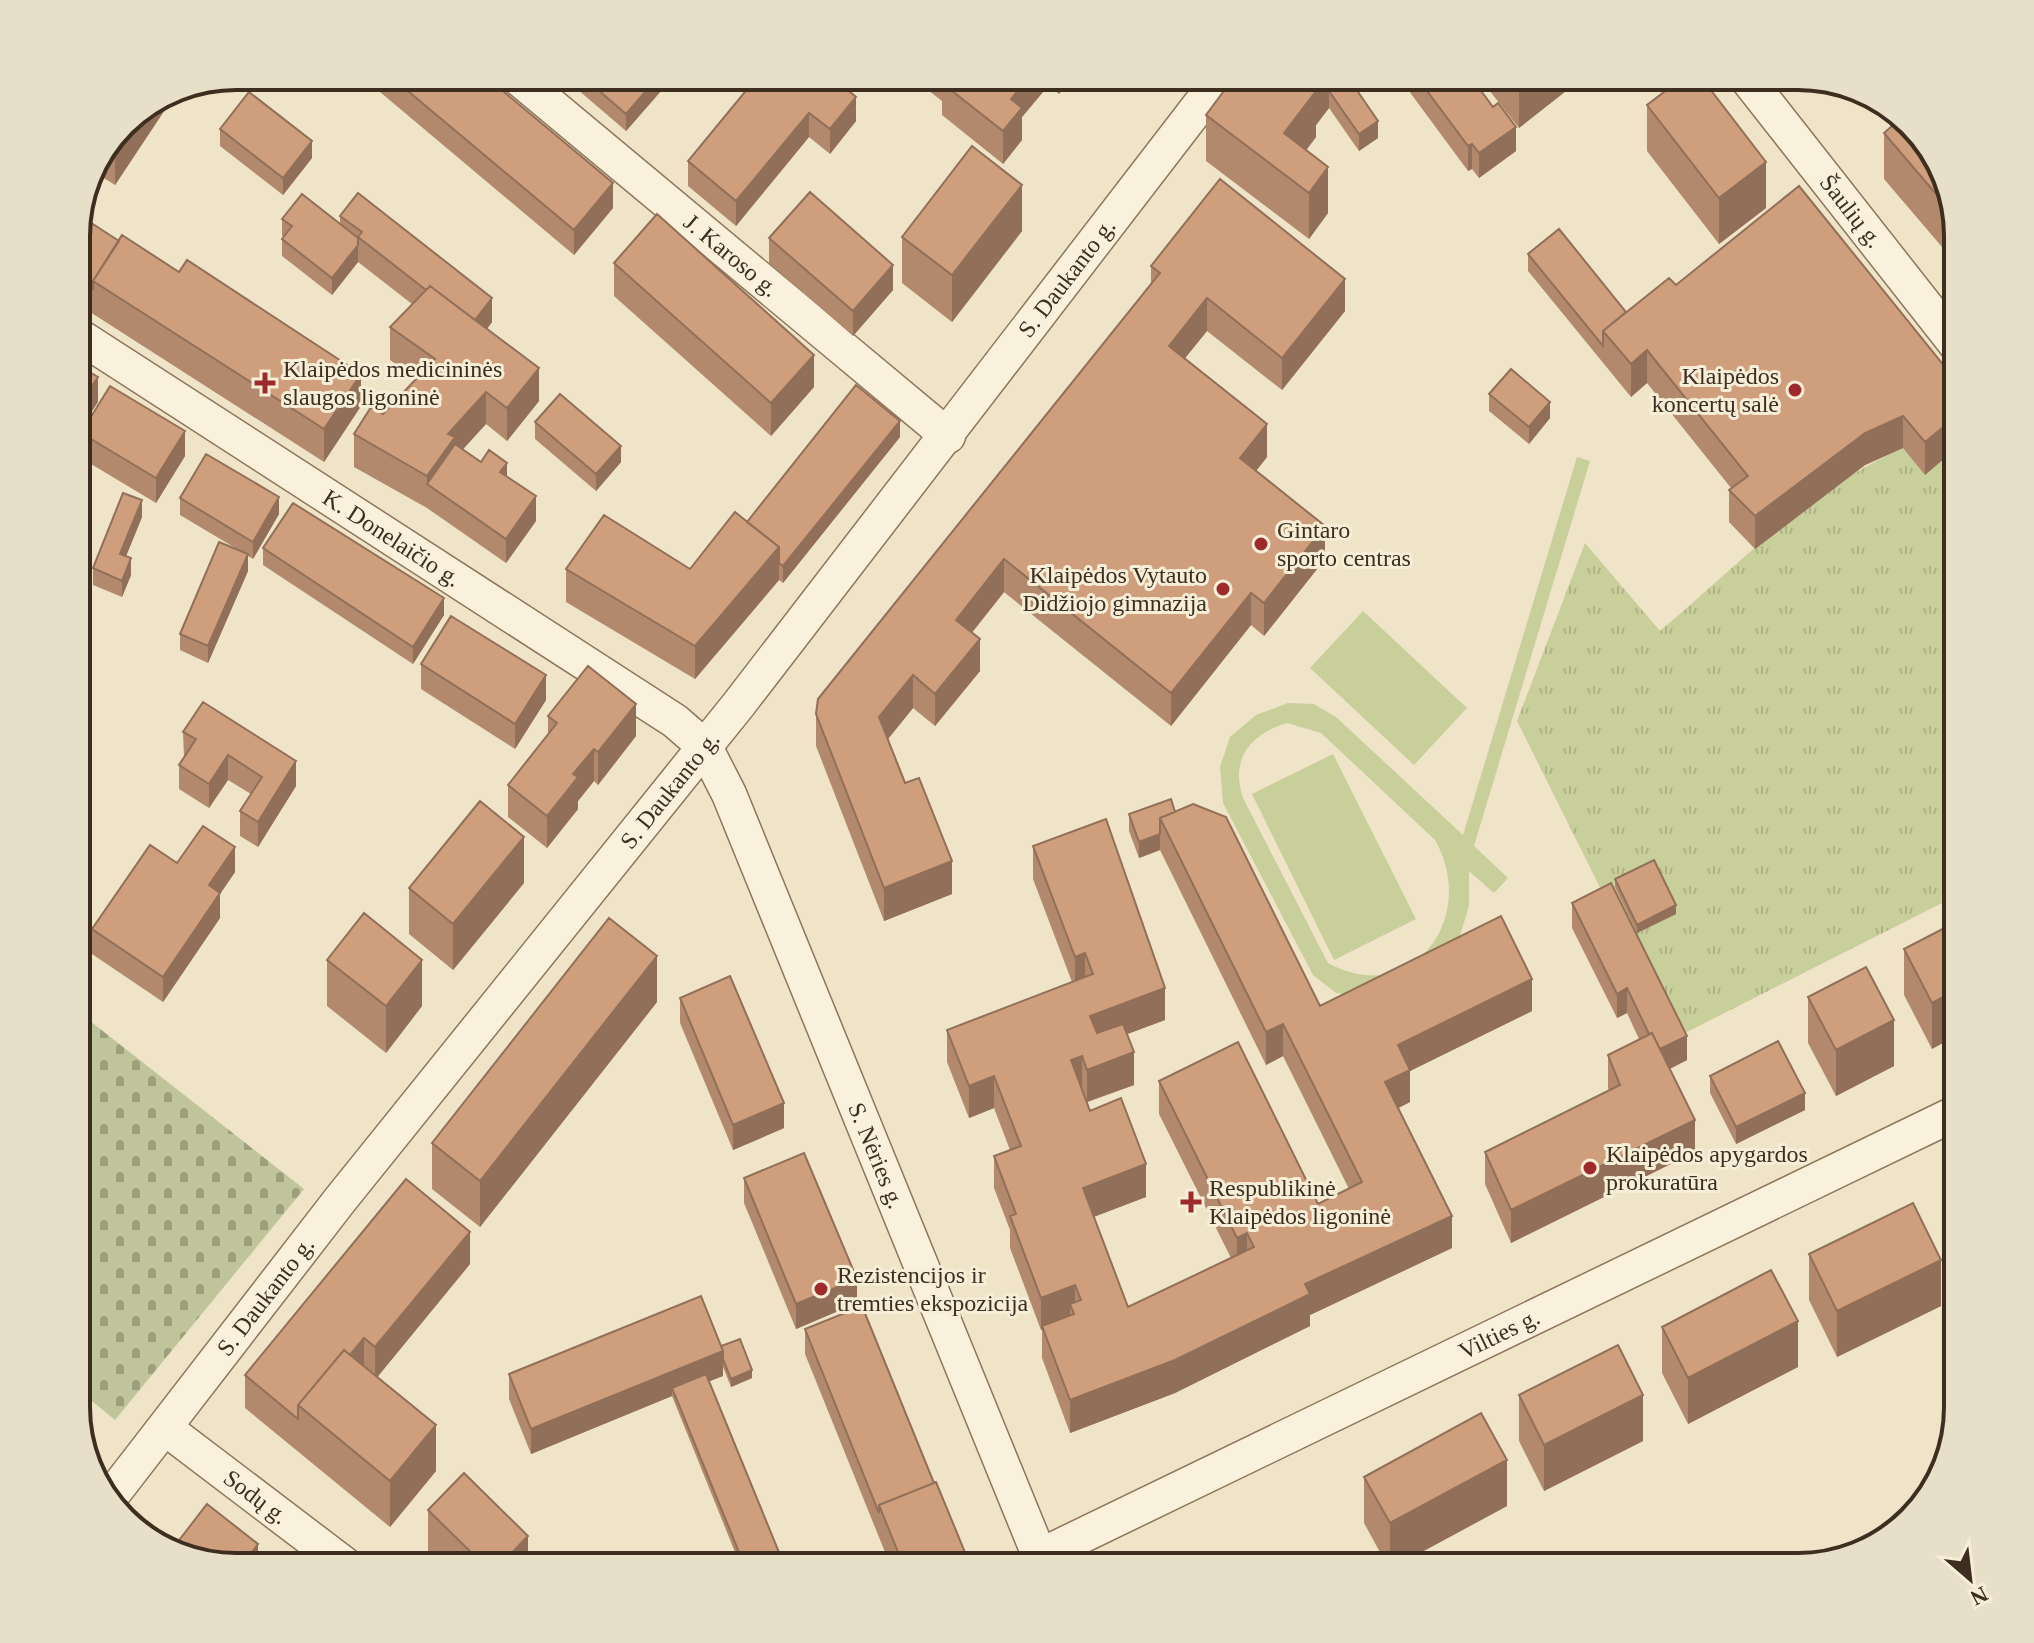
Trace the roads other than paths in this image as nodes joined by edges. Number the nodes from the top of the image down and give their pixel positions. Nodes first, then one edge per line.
1 (533, 90) edge
2 (1211, 90) edge
3 (1756, 90) edge
4 (1944, 329) edge
5 (90, 343) edge
6 (948, 436) junction
7 (705, 747) junction
8 (1944, 1119) edge
9 (165, 1428) junction
10 (116, 1490) edge
11 (330, 1553) edge
12 (1038, 1553) edge
13 (1060, 1553) edge

1 - 6 street, J. Karoso g.
2 - 6 street, S. Daukanto g.
3 - 4 street, Šaulių g.
5 - 7 street, K. Donelaičio g.
6 - 7 street, S. Daukanto g.
7 - 9 street, S. Daukanto g.
7 - 12 street, S. Nėries g.
8 - 13 street, Vilties g.
9 - 10 street, S. Daukanto g.
9 - 11 street, Sodų g.

